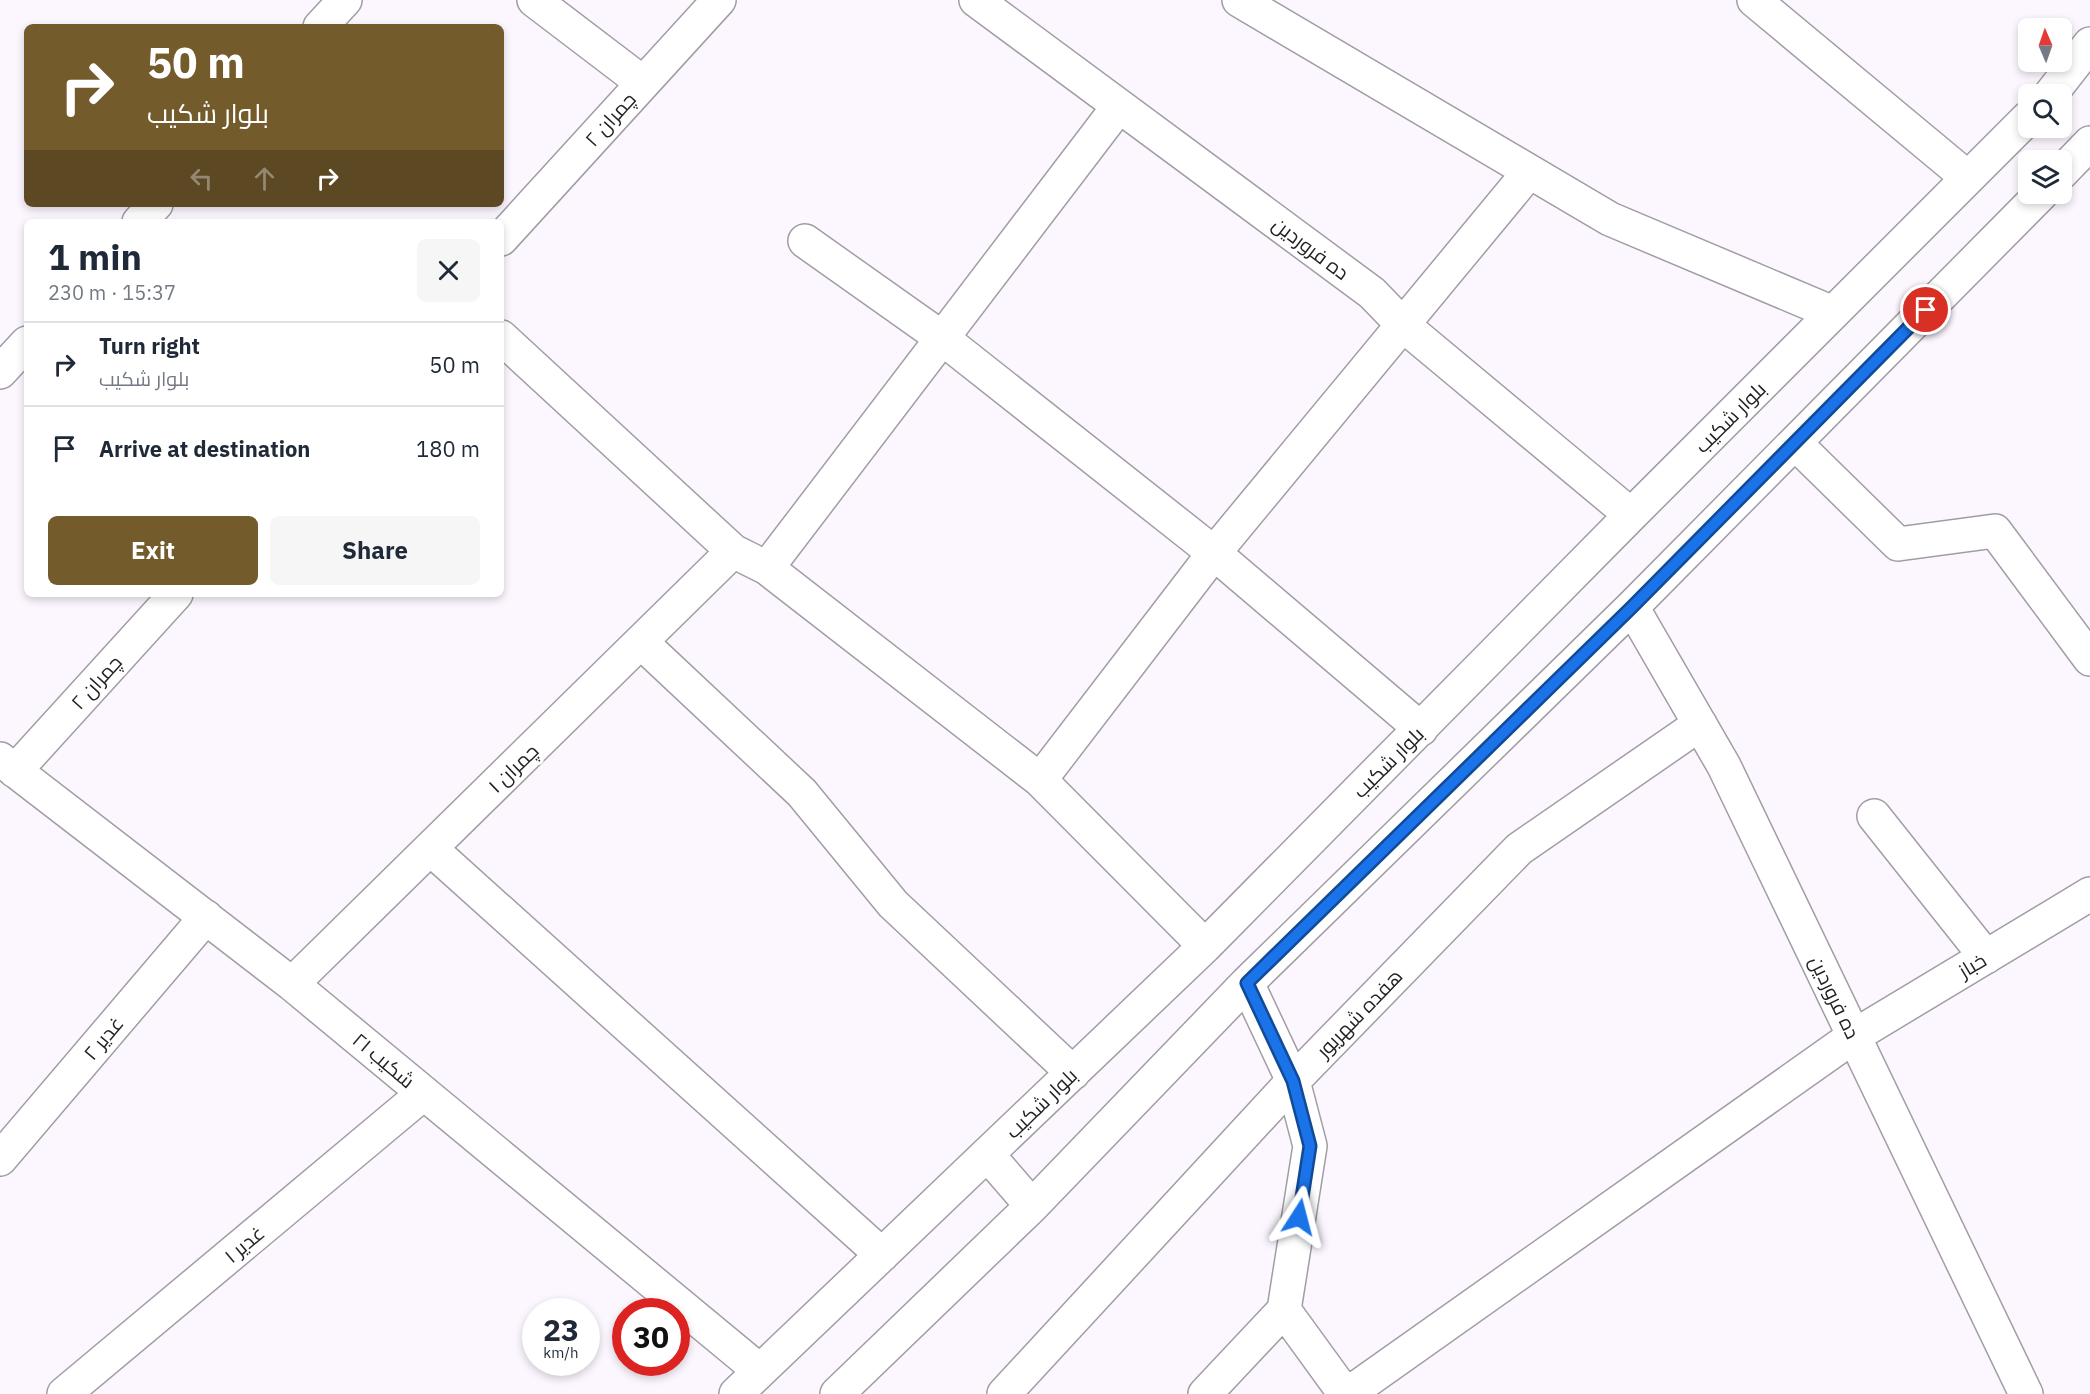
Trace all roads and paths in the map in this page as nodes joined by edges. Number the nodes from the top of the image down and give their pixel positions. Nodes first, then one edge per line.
1 (345, 0) edge
2 (534, 0) edge
3 (719, 0) edge
4 (976, 0) edge
5 (1239, 0) edge
6 (1754, 0) edge
7 (323, 24) edge
8 (2090, 44) edge
9 (643, 83) junction
10 (2059, 84) edge
11 (1119, 106) junction
12 (2018, 128) edge
13 (2090, 144) edge
14 (2072, 162) edge
15 (1529, 172) junction
16 (1968, 178) junction
17 (2030, 204) edge
18 (153, 207) edge
19 (142, 219) edge
20 (504, 236) edge
21 (805, 241) dead end
22 (1833, 313) junction
23 (1403, 325) junction
24 (942, 338) junction
25 (504, 340) edge
26 (24, 346) edge
27 (0, 372) edge
28 (1795, 443) junction
29 (1631, 515) junction
30 (734, 551) junction
31 (1214, 553) junction
32 (767, 568) junction
33 (174, 597) edge
34 (1632, 607) junction
35 (641, 642) junction
36 (2090, 659) edge
37 (1700, 724) junction
38 (1421, 729) junction
39 (8, 765) edge
40 (1040, 780) junction
41 (1874, 816) dead end
42 (431, 849) junction
43 (2090, 894) edge
44 (206, 917) junction
45 (1205, 946) junction
46 (1986, 957) junction
47 (1247, 983) junction
48 (292, 984) junction
49 (1854, 1036) junction
50 (1073, 1073) junction
51 (1293, 1081) junction
52 (424, 1093) junction
53 (987, 1154) junction
54 (0, 1159) edge
55 (1032, 1206) junction
56 (882, 1255) junction
57 (1284, 1311) junction
58 (760, 1371) junction
59 (64, 1394) edge
60 (736, 1394) edge
61 (837, 1394) edge
62 (1004, 1394) edge
63 (1206, 1394) edge
64 (1346, 1394) edge
65 (2026, 1394) edge

1 - 7 street
2 - 9 street
3 - 9 street, چمران ۲
4 - 11 street, ده فروردین
5 - 15 street
6 - 16 street
8 - 10 street
9 - 20 street, چمران ۲
11 - 23 street, ده فروردین
11 - 24 street
12 - 16 street, بلوار شکیب
13 - 14 street
15 - 22 street
15 - 23 street
16 - 22 street, بلوار شکیب
17 - 28 street
18 - 19 street
21 - 24 street
22 - 29 street, بلوار شکیب
23 - 29 street, ده فروردین
23 - 31 street
24 - 31 street
24 - 32 street
25 - 30 street
26 - 27 street
28 - 34 street
28 - 36 street
29 - 38 street, بلوار شکیب
30 - 32 street
30 - 35 street, چمران ۱
31 - 38 street
31 - 40 street
32 - 40 street
33 - 39 street, چمران ۲
34 - 37 street, ده فروردین
34 - 47 street
35 - 42 street, چمران ۱
35 - 50 street
37 - 49 street, ده فروردین
37 - 51 street, هفده شهریور
38 - 45 street, بلوار شکیب
39 - 44 street, شکیب ۲۱
40 - 45 street
41 - 46 street
42 - 48 street, چمران ۱
42 - 56 street
43 - 46 street, خباز
44 - 48 street, شکیب ۲۱
44 - 54 street, غدیر ۲
45 - 50 street, بلوار شکیب
46 - 49 street, خباز
47 - 51 street
47 - 55 street
48 - 52 street, شکیب ۲۱
49 - 64 street, خباز
49 - 65 street, ده فروردین
50 - 53 street, بلوار شکیب
51 - 57 street
51 - 62 street, هفده شهریور
52 - 58 street, شکیب ۲۱
52 - 59 street, غدیر ۱
53 - 55 street
53 - 56 street, بلوار شکیب
55 - 61 street
56 - 58 street, بلوار شکیب
57 - 63 street
57 - 64 street
58 - 60 street, بلوار شکیب

